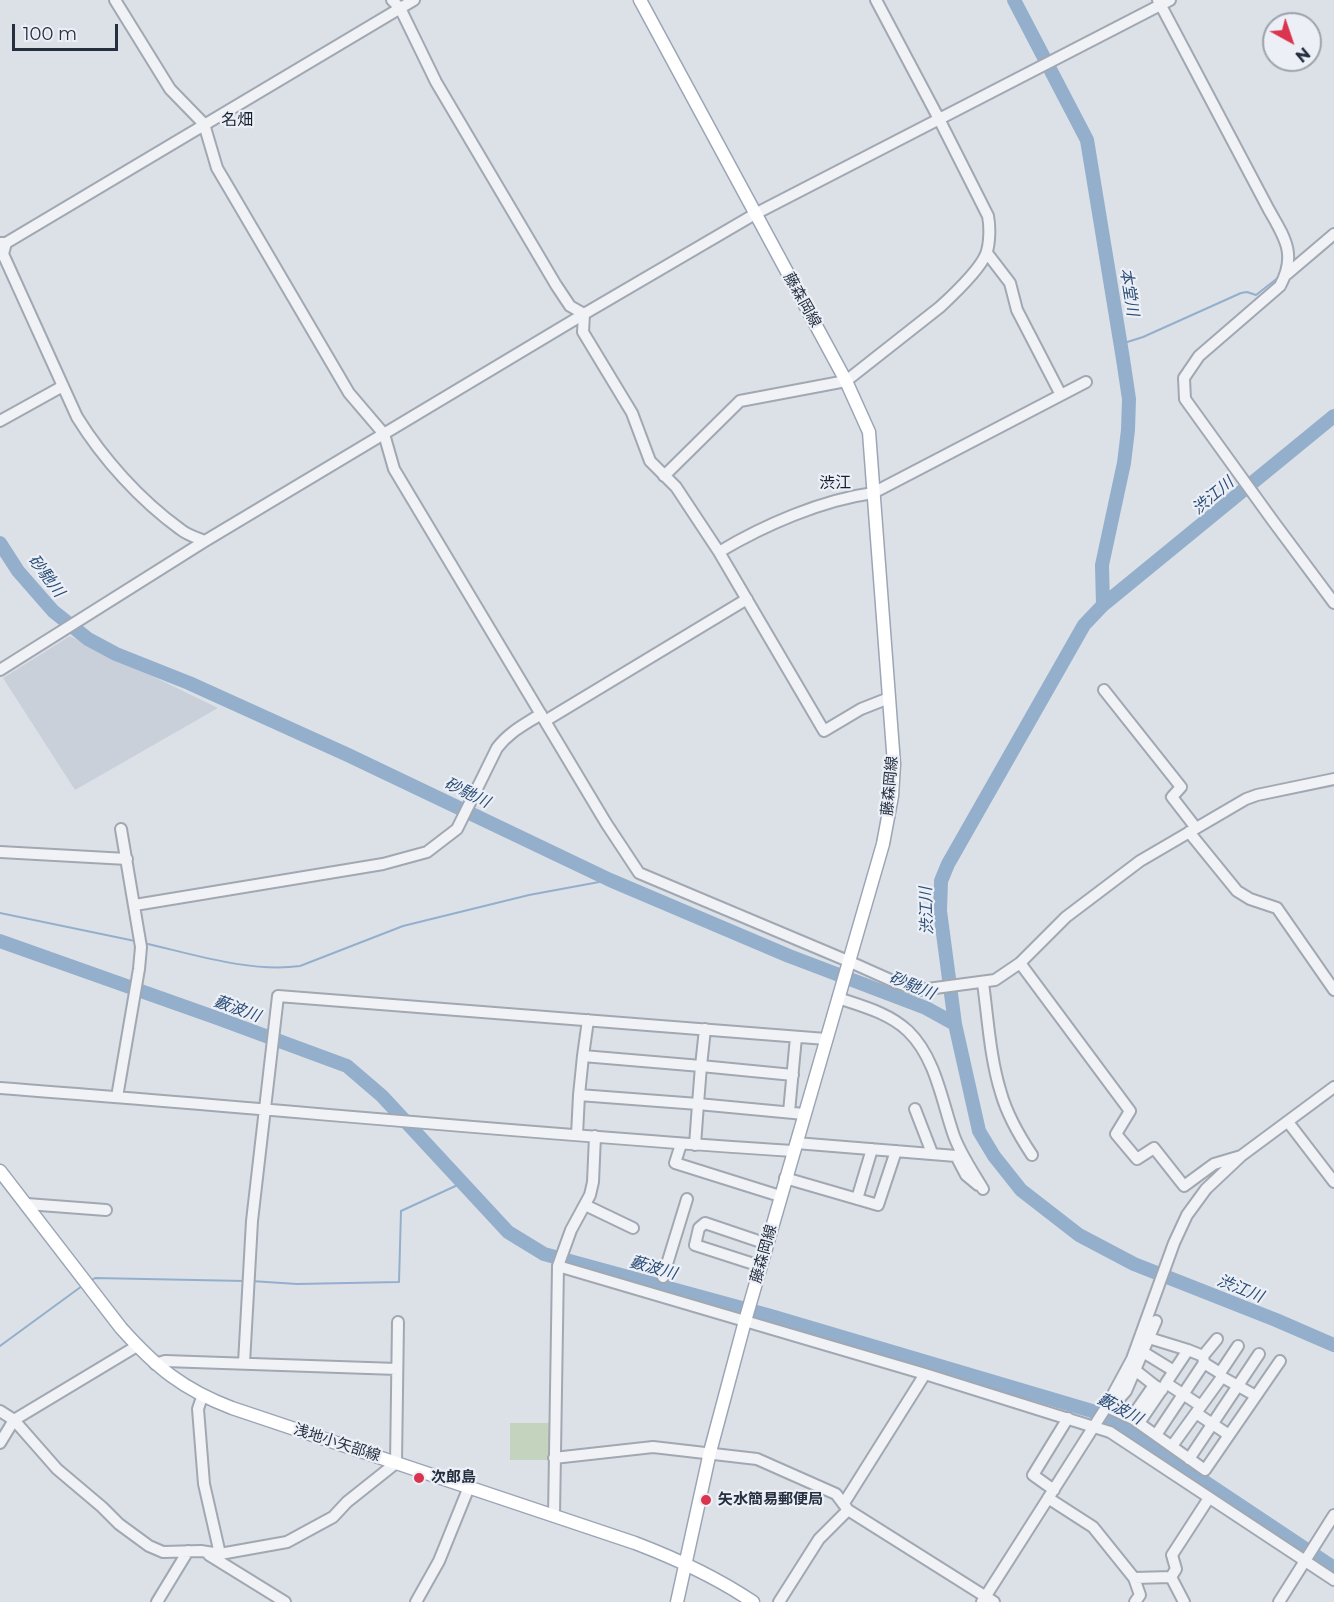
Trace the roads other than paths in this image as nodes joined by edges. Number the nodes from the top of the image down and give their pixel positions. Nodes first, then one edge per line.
1 (115, 0) edge
2 (414, 0) edge
3 (640, 0) edge
4 (876, 0) edge
5 (1163, 2) edge
6 (396, 4) edge
7 (939, 119) junction
8 (204, 124) junction
9 (755, 214) junction
10 (1334, 234) edge
11 (3, 243) edge
12 (987, 253) junction
13 (1287, 274) junction
14 (584, 314) junction
15 (846, 381) junction
16 (1086, 382) dead end
17 (63, 386) junction
18 (1062, 395) junction
19 (0, 422) edge
20 (384, 434) junction
21 (664, 476) junction
22 (873, 493) junction
23 (205, 541) junction
24 (719, 552) junction
25 (747, 599) junction
26 (1334, 603) edge
27 (0, 670) edge
28 (1104, 690) dead end
29 (889, 698) junction
30 (543, 718) junction
31 (1334, 779) edge
32 (121, 829) dead end
33 (1193, 830) junction
34 (0, 852) edge
35 (126, 859) junction
36 (135, 905) junction
37 (849, 961) junction
38 (1020, 963) junction
39 (983, 983) junction
40 (1334, 990) edge
41 (838, 998) junction
42 (588, 1020) junction
43 (705, 1029) junction
44 (796, 1037) junction
45 (826, 1039) junction
46 (583, 1056) junction
47 (701, 1066) junction
48 (793, 1075) junction
49 (1334, 1087) edge
50 (0, 1088) edge
51 (579, 1095) junction
52 (117, 1097) junction
53 (699, 1104) junction
54 (265, 1108) junction
55 (915, 1110) dead end
56 (789, 1112) junction
57 (804, 1114) junction
58 (1288, 1122) junction
59 (577, 1135) junction
60 (595, 1136) junction
61 (681, 1144) junction
62 (694, 1145) junction
63 (795, 1147) junction
64 (872, 1149) junction
65 (896, 1151) junction
66 (932, 1153) junction
67 (1032, 1155) dead end
68 (1241, 1156) junction
69 (0, 1171) edge
70 (785, 1178) junction
71 (1334, 1182) edge
72 (780, 1196) junction
73 (687, 1199) dead end
74 (857, 1199) junction
75 (27, 1204) junction
76 (585, 1205) junction
77 (106, 1209) dead end
78 (633, 1228) dead end
79 (767, 1244) junction
80 (558, 1266) junction
81 (760, 1266) junction
82 (663, 1277) dead end
83 (745, 1321) junction
84 (1156, 1321) dead end
85 (398, 1322) dead end
86 (1149, 1338) junction
87 (1217, 1339) dead end
88 (137, 1346) junction
89 (1238, 1347) dead end
90 (1188, 1350) junction
91 (1143, 1352) junction
92 (1259, 1354) dead end
93 (1204, 1360) junction
94 (1280, 1361) dead end
95 (244, 1363) junction
96 (155, 1364) junction
97 (397, 1369) junction
98 (1135, 1370) junction
99 (1174, 1371) junction
100 (925, 1374) junction
101 (1221, 1375) junction
102 (1161, 1386) junction
103 (1238, 1386) junction
104 (1184, 1395) junction
105 (202, 1396) junction
106 (1256, 1396) junction
107 (1108, 1408) junction
108 (1199, 1409) junction
109 (0, 1412) edge
110 (1068, 1418) junction
111 (14, 1420) junction
112 (1135, 1420) junction
113 (1096, 1424) junction
114 (1213, 1424) junction
115 (1156, 1435) junction
116 (1229, 1435) junction
117 (0, 1443) edge
118 (1172, 1446) junction
119 (710, 1452) junction
120 (554, 1458) junction
121 (1190, 1459) junction
122 (396, 1463) junction
123 (469, 1487) junction
124 (1051, 1494) junction
125 (1209, 1498) junction
126 (846, 1507) junction
127 (554, 1515) junction
128 (1334, 1515) edge
129 (188, 1551) junction
130 (201, 1551) junction
131 (220, 1554) junction
132 (1306, 1559) junction
133 (687, 1563) junction
134 (1171, 1577) junction
135 (1134, 1578) junction
136 (1334, 1580) edge
137 (987, 1600) edge
138 (157, 1602) edge
139 (285, 1602) edge
140 (416, 1602) edge
141 (677, 1602) edge
142 (753, 1602) edge
143 (779, 1602) edge
144 (1135, 1602) edge
145 (1184, 1602) edge
146 (1278, 1602) edge

1 - 8 street
2 - 6 street
3 - 9 main road, 藤森岡線
4 - 7 street
5 - 7 street
5 - 13 street
6 - 8 street
6 - 14 street
7 - 9 street
7 - 12 street
8 - 11 street
8 - 20 street
9 - 14 street
9 - 15 main road, 藤森岡線
10 - 13 street
11 - 17 street
12 - 15 street
12 - 18 street
13 - 26 street
14 - 20 street
14 - 21 street
15 - 21 street
15 - 22 main road, 藤森岡線
16 - 18 street
17 - 19 street
17 - 23 street
18 - 22 street
20 - 23 street
20 - 30 street
21 - 24 street
22 - 24 street
22 - 29 main road, 藤森岡線
23 - 27 street
24 - 25 street
25 - 29 street
25 - 30 street
28 - 33 street
29 - 37 main road, 藤森岡線
30 - 36 street
30 - 37 street
31 - 33 street
32 - 35 street
33 - 38 street
33 - 40 street
34 - 35 street
35 - 36 street
36 - 52 street
37 - 39 street
37 - 41 main road, 藤森岡線
38 - 39 street
38 - 68 street
39 - 67 street
41 - 45 main road, 藤森岡線
41 - 66 street
42 - 43 street
42 - 46 street
42 - 54 street
43 - 44 street
43 - 47 street
44 - 45 street
44 - 48 street
45 - 57 main road, 藤森岡線
46 - 47 street
46 - 51 street
47 - 48 street
47 - 53 street
48 - 56 street
49 - 58 street
50 - 52 street
51 - 53 street
51 - 59 street
52 - 54 street
53 - 56 street
53 - 62 street
54 - 59 street
54 - 95 street
55 - 66 street
56 - 57 street
57 - 63 main road, 藤森岡線
58 - 68 street
58 - 71 street
59 - 60 street
60 - 61 street
60 - 76 street
61 - 62 street
61 - 72 street
62 - 63 street
63 - 64 street
63 - 70 main road, 藤森岡線
64 - 65 street
64 - 74 street
65 - 66 street
65 - 74 street
68 - 107 street
69 - 75 main road, 浅地小矢部線
70 - 72 main road, 藤森岡線
70 - 74 street
72 - 79 main road, 藤森岡線
73 - 82 street
75 - 77 street
75 - 88 main road, 浅地小矢部線
76 - 78 street
76 - 80 street
79 - 81 main road, 藤森岡線
79 - 81 street
80 - 83 street
80 - 120 street
81 - 83 main road, 藤森岡線
83 - 100 street
83 - 119 main road, 藤森岡線
84 - 86 street
85 - 97 street
86 - 90 street
86 - 91 street
87 - 93 street
88 - 96 main road, 浅地小矢部線
88 - 111 street
89 - 101 street
90 - 93 street
90 - 99 street
91 - 98 street
91 - 99 street
92 - 103 street
93 - 101 street
93 - 104 street
94 - 106 street
95 - 96 street
95 - 97 street
96 - 105 main road, 浅地小矢部線
97 - 122 street
98 - 102 street
98 - 107 street
99 - 102 street
100 - 110 street
100 - 126 street
101 - 103 street
101 - 108 street
102 - 104 street
102 - 112 street
103 - 106 street
103 - 114 street
104 - 108 street
104 - 115 street
105 - 122 main road, 浅地小矢部線
105 - 131 street
106 - 116 street
107 - 112 street
107 - 113 street
108 - 114 street
108 - 118 street
109 - 111 street
110 - 113 street
110 - 124 street
111 - 117 street
111 - 129 street
112 - 115 street
113 - 124 street
113 - 125 street
114 - 116 street
114 - 121 street
115 - 118 street
116 - 121 street
118 - 121 street
119 - 120 street
119 - 126 street
119 - 133 main road, 藤森岡線
120 - 127 street
122 - 123 main road, 浅地小矢部線
122 - 131 street
123 - 127 main road, 浅地小矢部線
123 - 140 street
124 - 135 street
124 - 137 street
125 - 132 street
125 - 134 street
126 - 137 street
126 - 143 street
127 - 133 main road, 浅地小矢部線
128 - 132 street
129 - 130 street
129 - 138 street
130 - 131 street
130 - 139 street
132 - 136 street
132 - 146 street
133 - 141 main road, 藤森岡線
133 - 142 main road, 浅地小矢部線
134 - 135 street
134 - 145 street
135 - 144 street

